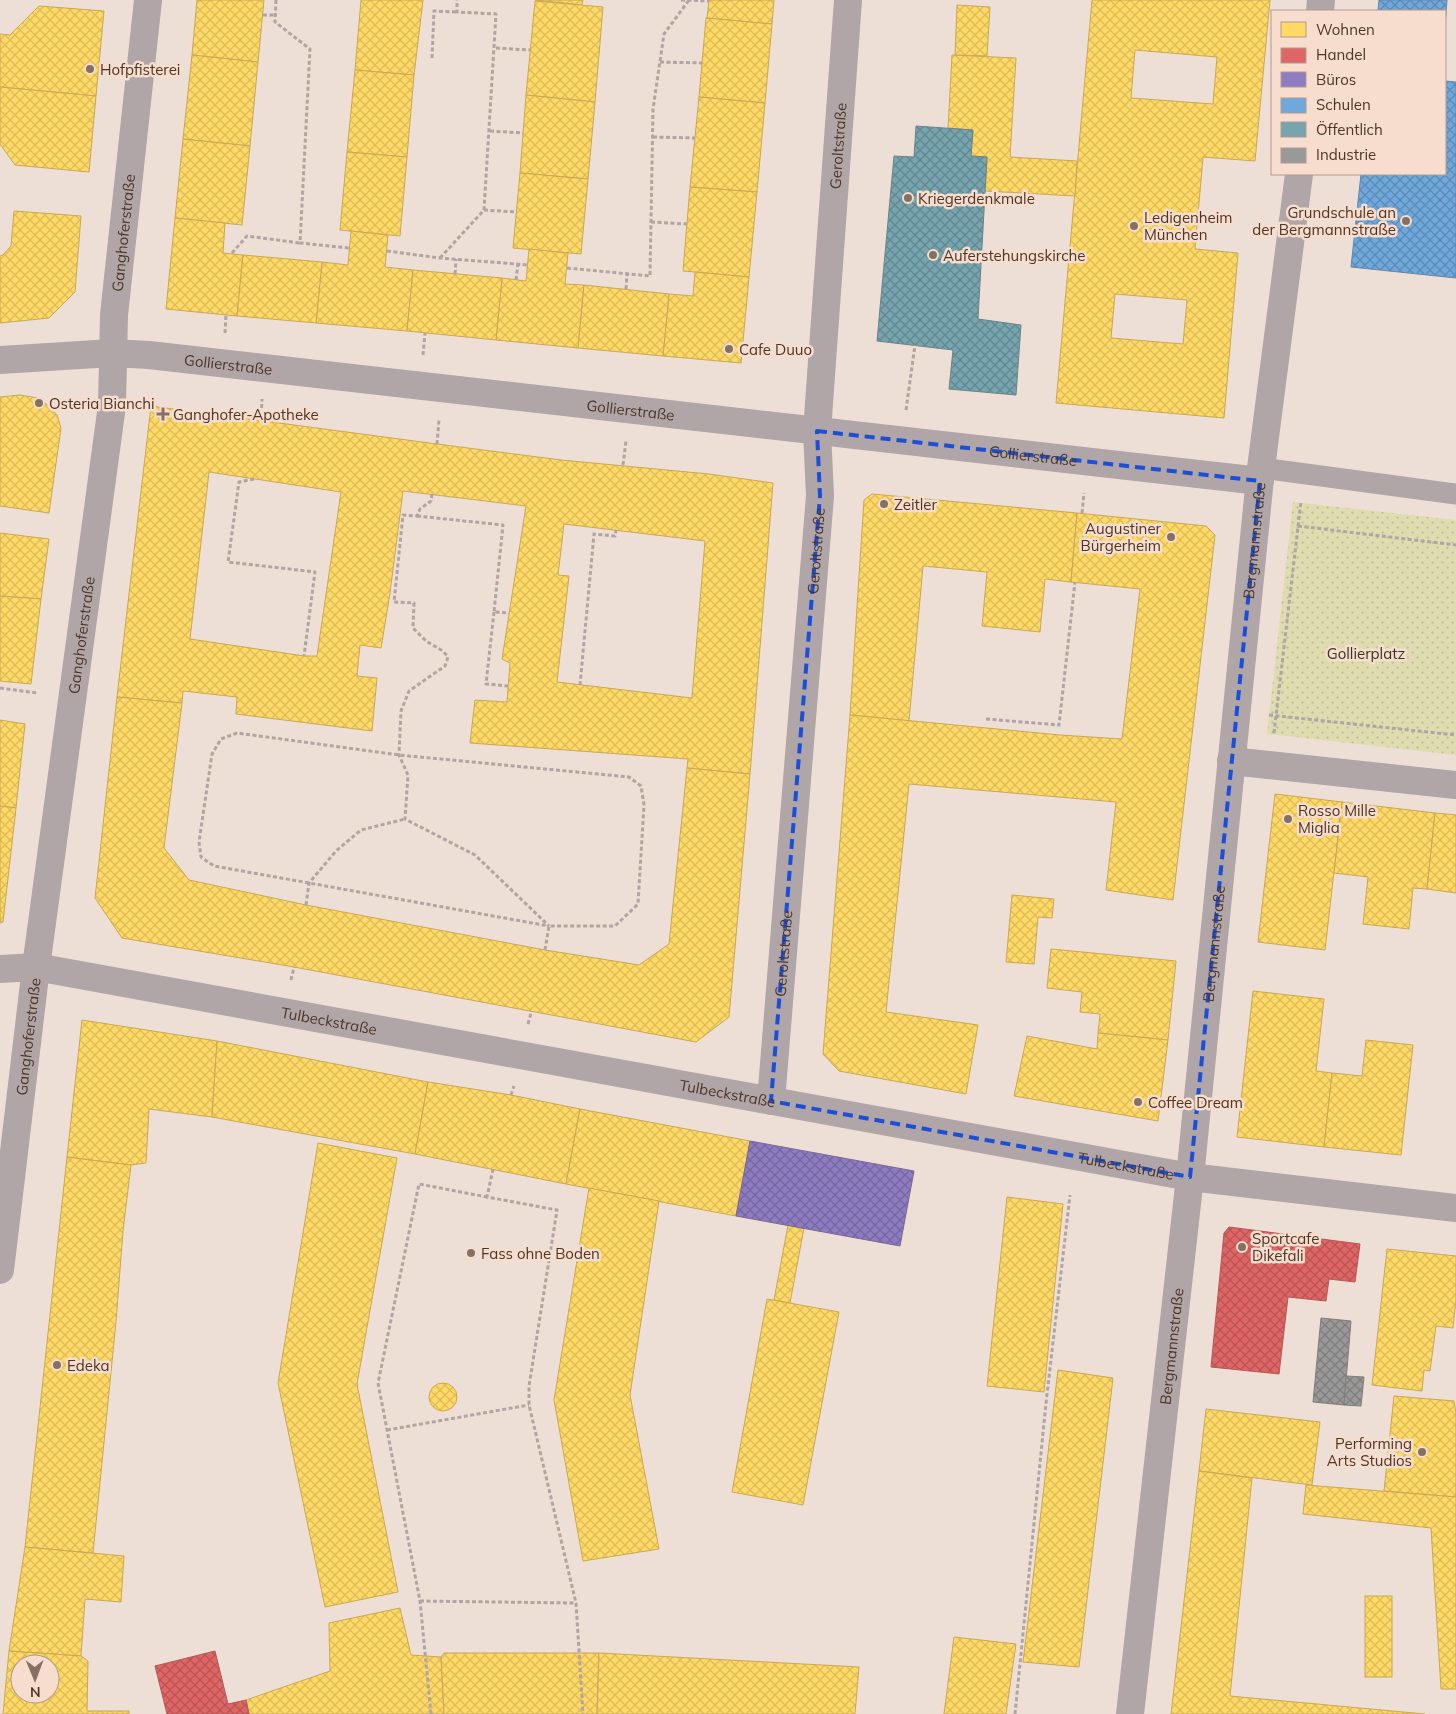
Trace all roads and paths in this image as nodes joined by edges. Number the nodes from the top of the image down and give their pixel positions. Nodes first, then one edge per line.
1 (148, 0) edge
2 (276, 0) edge
3 (457, 0) edge
4 (681, 0) edge
5 (689, 0) edge
6 (848, 0) edge
7 (708, 1) edge
8 (457, 12) junction
9 (263, 14) dead end
10 (276, 16) junction
11 (496, 48) junction
12 (530, 50) dead end
13 (432, 58) dead end
14 (660, 62) junction
15 (702, 63) dead end
16 (490, 131) junction
17 (523, 133) dead end
18 (653, 137) junction
19 (695, 138) dead end
20 (1299, 175) edge
21 (484, 210) junction
22 (516, 212) dead end
23 (651, 222) junction
24 (687, 224) dead end
25 (300, 243) junction
26 (349, 248) dead end
27 (387, 251) dead end
28 (232, 253) dead end
29 (440, 258) junction
30 (456, 259) junction
31 (518, 264) junction
32 (528, 265) dead end
33 (567, 268) dead end
34 (455, 274) dead end
35 (627, 274) junction
36 (516, 280) dead end
37 (626, 289) dead end
38 (915, 345) dead end
39 (112, 353) junction
40 (0, 360) edge
41 (817, 431) junction
42 (902, 440) junction
43 (1304, 473) junction
44 (1260, 474) junction
45 (254, 479) dead end
46 (432, 494) dead end
47 (1456, 494) edge
48 (417, 516) junction
49 (1298, 526) junction
50 (616, 530) dead end
51 (1456, 545) edge
52 (1075, 582) dead end
53 (494, 612) junction
54 (509, 613) dead end
55 (304, 656) dead end
56 (580, 685) dead end
57 (508, 686) dead end
58 (0, 688) edge
59 (37, 693) dead end
60 (1236, 712) junction
61 (1276, 716) junction
62 (986, 719) dead end
63 (1456, 735) edge
64 (399, 755) junction
65 (1231, 761) junction
66 (1271, 765) junction
67 (1456, 785) edge
68 (405, 819) junction
69 (309, 883) junction
70 (306, 905) dead end
71 (548, 926) junction
72 (545, 950) dead end
73 (36, 967) junction
74 (294, 967) dead end
75 (0, 970) edge
76 (291, 980) dead end
77 (771, 1101) junction
78 (493, 1169) dead end
79 (1190, 1177) junction
80 (1070, 1195) dead end
81 (487, 1197) junction
82 (1456, 1208) edge
83 (0, 1270) edge
84 (529, 1405) junction
85 (387, 1430) junction
86 (420, 1601) junction
87 (576, 1603) junction
88 (431, 1714) edge
89 (584, 1714) edge
90 (1015, 1714) edge
91 (1130, 1714) edge

1 - 39 street, Ganghoferstraße
2 - 10 path
3 - 8 path
4 - 5 path
5 - 7 path
5 - 14 path
6 - 41 street, Geroltstraße
8 - 11 path
8 - 13 path
9 - 10 path
10 - 25 path
11 - 12 path
11 - 16 path
14 - 15 path
14 - 18 path
16 - 17 path
16 - 21 path
18 - 19 path
18 - 23 path
20 - 44 street, Bergmannstraße
21 - 22 path
21 - 29 path
23 - 24 path
23 - 35 path
25 - 26 path
25 - 28 path
27 - 29 path
29 - 30 path
30 - 31 path
30 - 34 path
31 - 32 path
31 - 36 path
33 - 35 path
35 - 37 path
38 - 42 path
39 - 40 street, Gollierstraße
39 - 41 street, Gollierstraße
39 - 73 street, Ganghoferstraße
41 - 42 street, Gollierstraße
41 - 77 street, Geroltstraße
42 - 44 street, Gollierstraße
43 - 44 lane
43 - 47 lane
43 - 49 path
44 - 60 street, Bergmannstraße
45 - 55 path
46 - 48 path
48 - 53 path
48 - 64 path
49 - 51 path
49 - 61 path
50 - 56 path
52 - 62 path
53 - 54 path
53 - 57 path
58 - 59 path
60 - 61 path
60 - 65 street, Bergmannstraße
61 - 63 path
61 - 66 path
64 - 68 path
64 - 69 path
64 - 71 path
65 - 66 street
65 - 79 street, Bergmannstraße
66 - 67 street
68 - 69 path
68 - 71 path
69 - 70 path
69 - 71 path
71 - 72 path
73 - 75 street, Tulbeckstraße
73 - 77 street, Tulbeckstraße
73 - 83 street, Ganghoferstraße
74 - 76 path
77 - 79 street, Tulbeckstraße
78 - 81 path
79 - 82 street, Tulbeckstraße
79 - 91 street, Bergmannstraße
80 - 90 path
81 - 84 path
81 - 85 path
84 - 85 path
84 - 87 path
85 - 86 path
86 - 87 path
86 - 88 path
87 - 89 path

